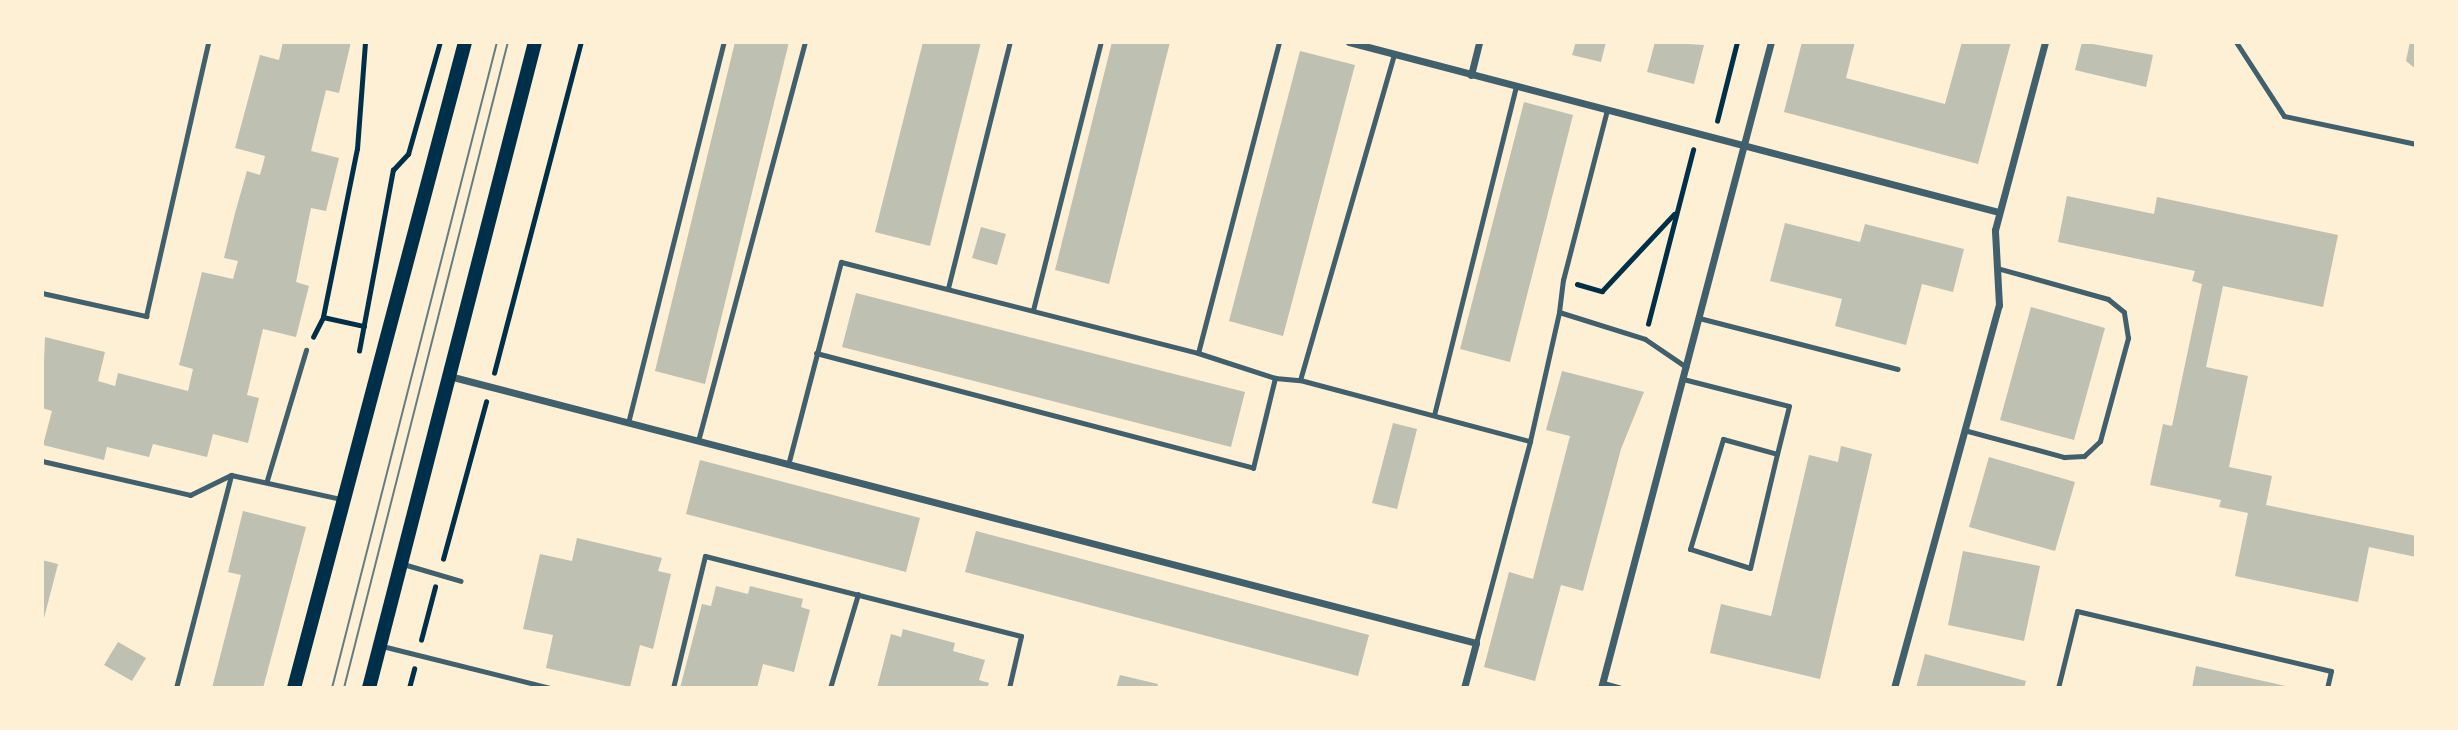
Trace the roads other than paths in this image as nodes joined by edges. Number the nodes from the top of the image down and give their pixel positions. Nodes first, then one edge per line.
1 (208, 42) edge
2 (464, 42) edge
3 (535, 42) edge
4 (724, 42) edge
5 (805, 42) edge
6 (1010, 42) edge
7 (1101, 42) edge
8 (1279, 42) edge
9 (1349, 42) edge
10 (1479, 42) edge
11 (1771, 42) edge
12 (2045, 42) edge
13 (2236, 42) edge
14 (1394, 54) junction
15 (1471, 75) junction
16 (1516, 86) junction
17 (1607, 110) junction
18 (2416, 144) edge
19 (1744, 146) junction
20 (1999, 212) junction
21 (1997, 268) junction
22 (948, 288) junction
23 (42, 293) edge
24 (1033, 310) junction
25 (1559, 312) junction
26 (1699, 318) junction
27 (306, 350) road end
28 (817, 353) junction
29 (1198, 353) junction
30 (1686, 367) junction
31 (1898, 369) dead end
32 (448, 375) junction
33 (1275, 378) junction
34 (1683, 379) junction
35 (1300, 380) junction
36 (1434, 415) junction
37 (628, 423) junction
38 (1964, 430) junction
39 (698, 441) junction
40 (1530, 441) junction
41 (1777, 454) junction
42 (42, 461) edge
43 (788, 465) junction
44 (231, 475) junction
45 (267, 480) junction
46 (344, 499) junction
47 (400, 563) junction
48 (461, 581) dead end
49 (858, 594) junction
50 (1476, 643) junction
51 (379, 645) junction
52 (1602, 686) edge
53 (176, 688) edge
54 (294, 688) edge
55 (369, 688) edge
56 (550, 688) edge
57 (673, 688) edge
58 (830, 688) edge
59 (1009, 688) edge
60 (1464, 688) edge
61 (1618, 688) edge
62 (1894, 688) edge
63 (2058, 688) edge
64 (2327, 688) edge

1 - 23 lane
2 - 46 main road
3 - 32 main road
4 - 37 lane
5 - 39 lane
6 - 22 lane
7 - 24 lane
8 - 29 lane
9 - 14 street
10 - 15 street
11 - 19 street
12 - 20 street
13 - 18 lane
14 - 15 street
14 - 35 lane
15 - 16 street
16 - 17 street
16 - 36 lane
17 - 19 street
17 - 25 lane
19 - 20 street
19 - 26 street
20 - 21 street
21 - 38 street
21 - 38 lane
22 - 24 lane
22 - 28 lane
24 - 29 lane
25 - 30 lane
25 - 40 lane
26 - 30 street
26 - 31 lane
27 - 45 lane
28 - 33 lane
28 - 43 lane
29 - 33 lane
30 - 34 street
32 - 37 street
32 - 47 main road
33 - 35 lane
34 - 41 lane
34 - 52 street
35 - 36 lane
36 - 40 lane
37 - 39 street
38 - 62 street
39 - 43 street
40 - 50 lane
41 - 41 lane
42 - 44 lane
43 - 50 street
44 - 45 lane
44 - 53 lane
45 - 46 lane
46 - 54 main road
47 - 48 lane
47 - 51 main road
49 - 57 lane
49 - 58 lane
49 - 59 lane
50 - 60 street
51 - 55 main road
51 - 56 lane
52 - 61 street
63 - 64 lane

